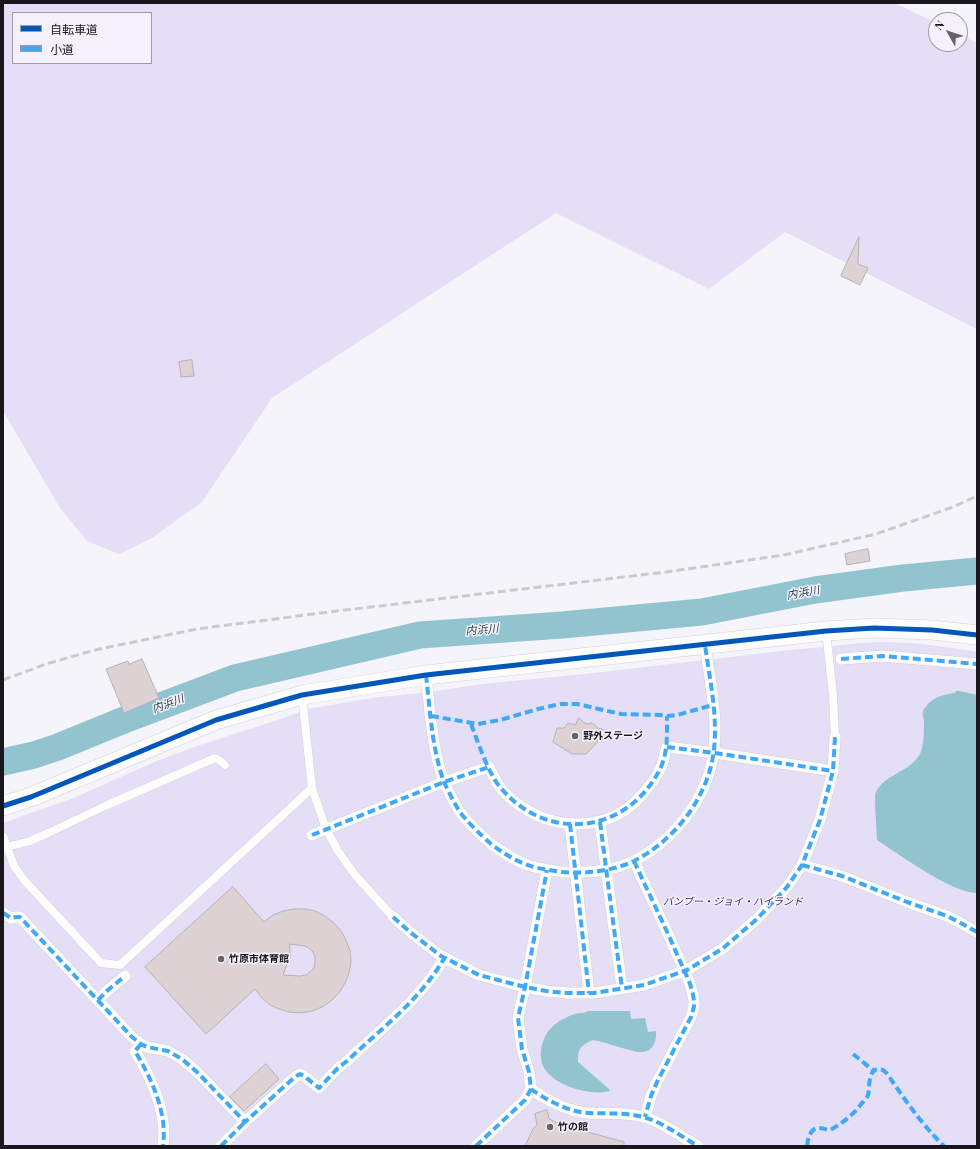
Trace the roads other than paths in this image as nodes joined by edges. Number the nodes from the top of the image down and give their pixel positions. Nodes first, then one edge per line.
1 (826, 631) junction
2 (977, 635) edge
3 (705, 645) junction
4 (829, 659) junction
5 (841, 659) joint
6 (977, 664) edge
7 (426, 675) junction
8 (302, 695) junction
9 (835, 737) joint
10 (715, 753) junction
11 (225, 765) dead end
12 (833, 771) junction
13 (444, 782) junction
14 (312, 788) junction
15 (3, 806) edge
16 (600, 822) junction
17 (570, 824) junction
18 (326, 829) junction
19 (312, 835) dead end
20 (3, 836) edge
21 (5, 847) edge
22 (634, 861) junction
23 (802, 864) junction
24 (547, 870) junction
25 (606, 870) junction
26 (575, 873) junction
27 (3, 913) edge
28 (393, 917) joint
29 (977, 932) edge
30 (445, 957) junction
31 (684, 970) junction
32 (125, 976) dead end
33 (525, 987) junction
34 (622, 988) junction
35 (589, 993) junction
36 (98, 1000) junction
37 (141, 1044) junction
38 (531, 1089) junction
39 (644, 1117) junction
40 (245, 1122) junction
41 (163, 1146) edge
42 (221, 1146) edge
43 (476, 1146) edge
44 (698, 1146) edge

1 - 2 street
1 - 3 street
1 - 4 lane
3 - 7 street
3 - 10 street
4 - 5 lane
4 - 9 lane
5 - 6 street
7 - 8 street
7 - 13 street
8 - 14 lane
8 - 15 street
9 - 12 street
10 - 12 street
10 - 16 street
10 - 22 street
11 - 21 lane
12 - 23 street
13 - 17 street
13 - 18 street
13 - 24 street
14 - 18 lane
14 - 21 lane
16 - 17 street
16 - 25 street
17 - 26 street
18 - 19 street
18 - 28 lane
20 - 21 lane
22 - 25 street
22 - 31 street
23 - 29 street
23 - 31 street
24 - 26 street
24 - 33 street
25 - 26 street
25 - 34 street
26 - 35 street
27 - 36 street
28 - 30 street
30 - 33 street
30 - 40 street
31 - 34 street
31 - 39 street
32 - 36 street
33 - 35 street
33 - 38 street
34 - 35 street
36 - 37 street
37 - 40 street
37 - 41 street
38 - 39 street
38 - 43 street
39 - 44 street
40 - 42 street

